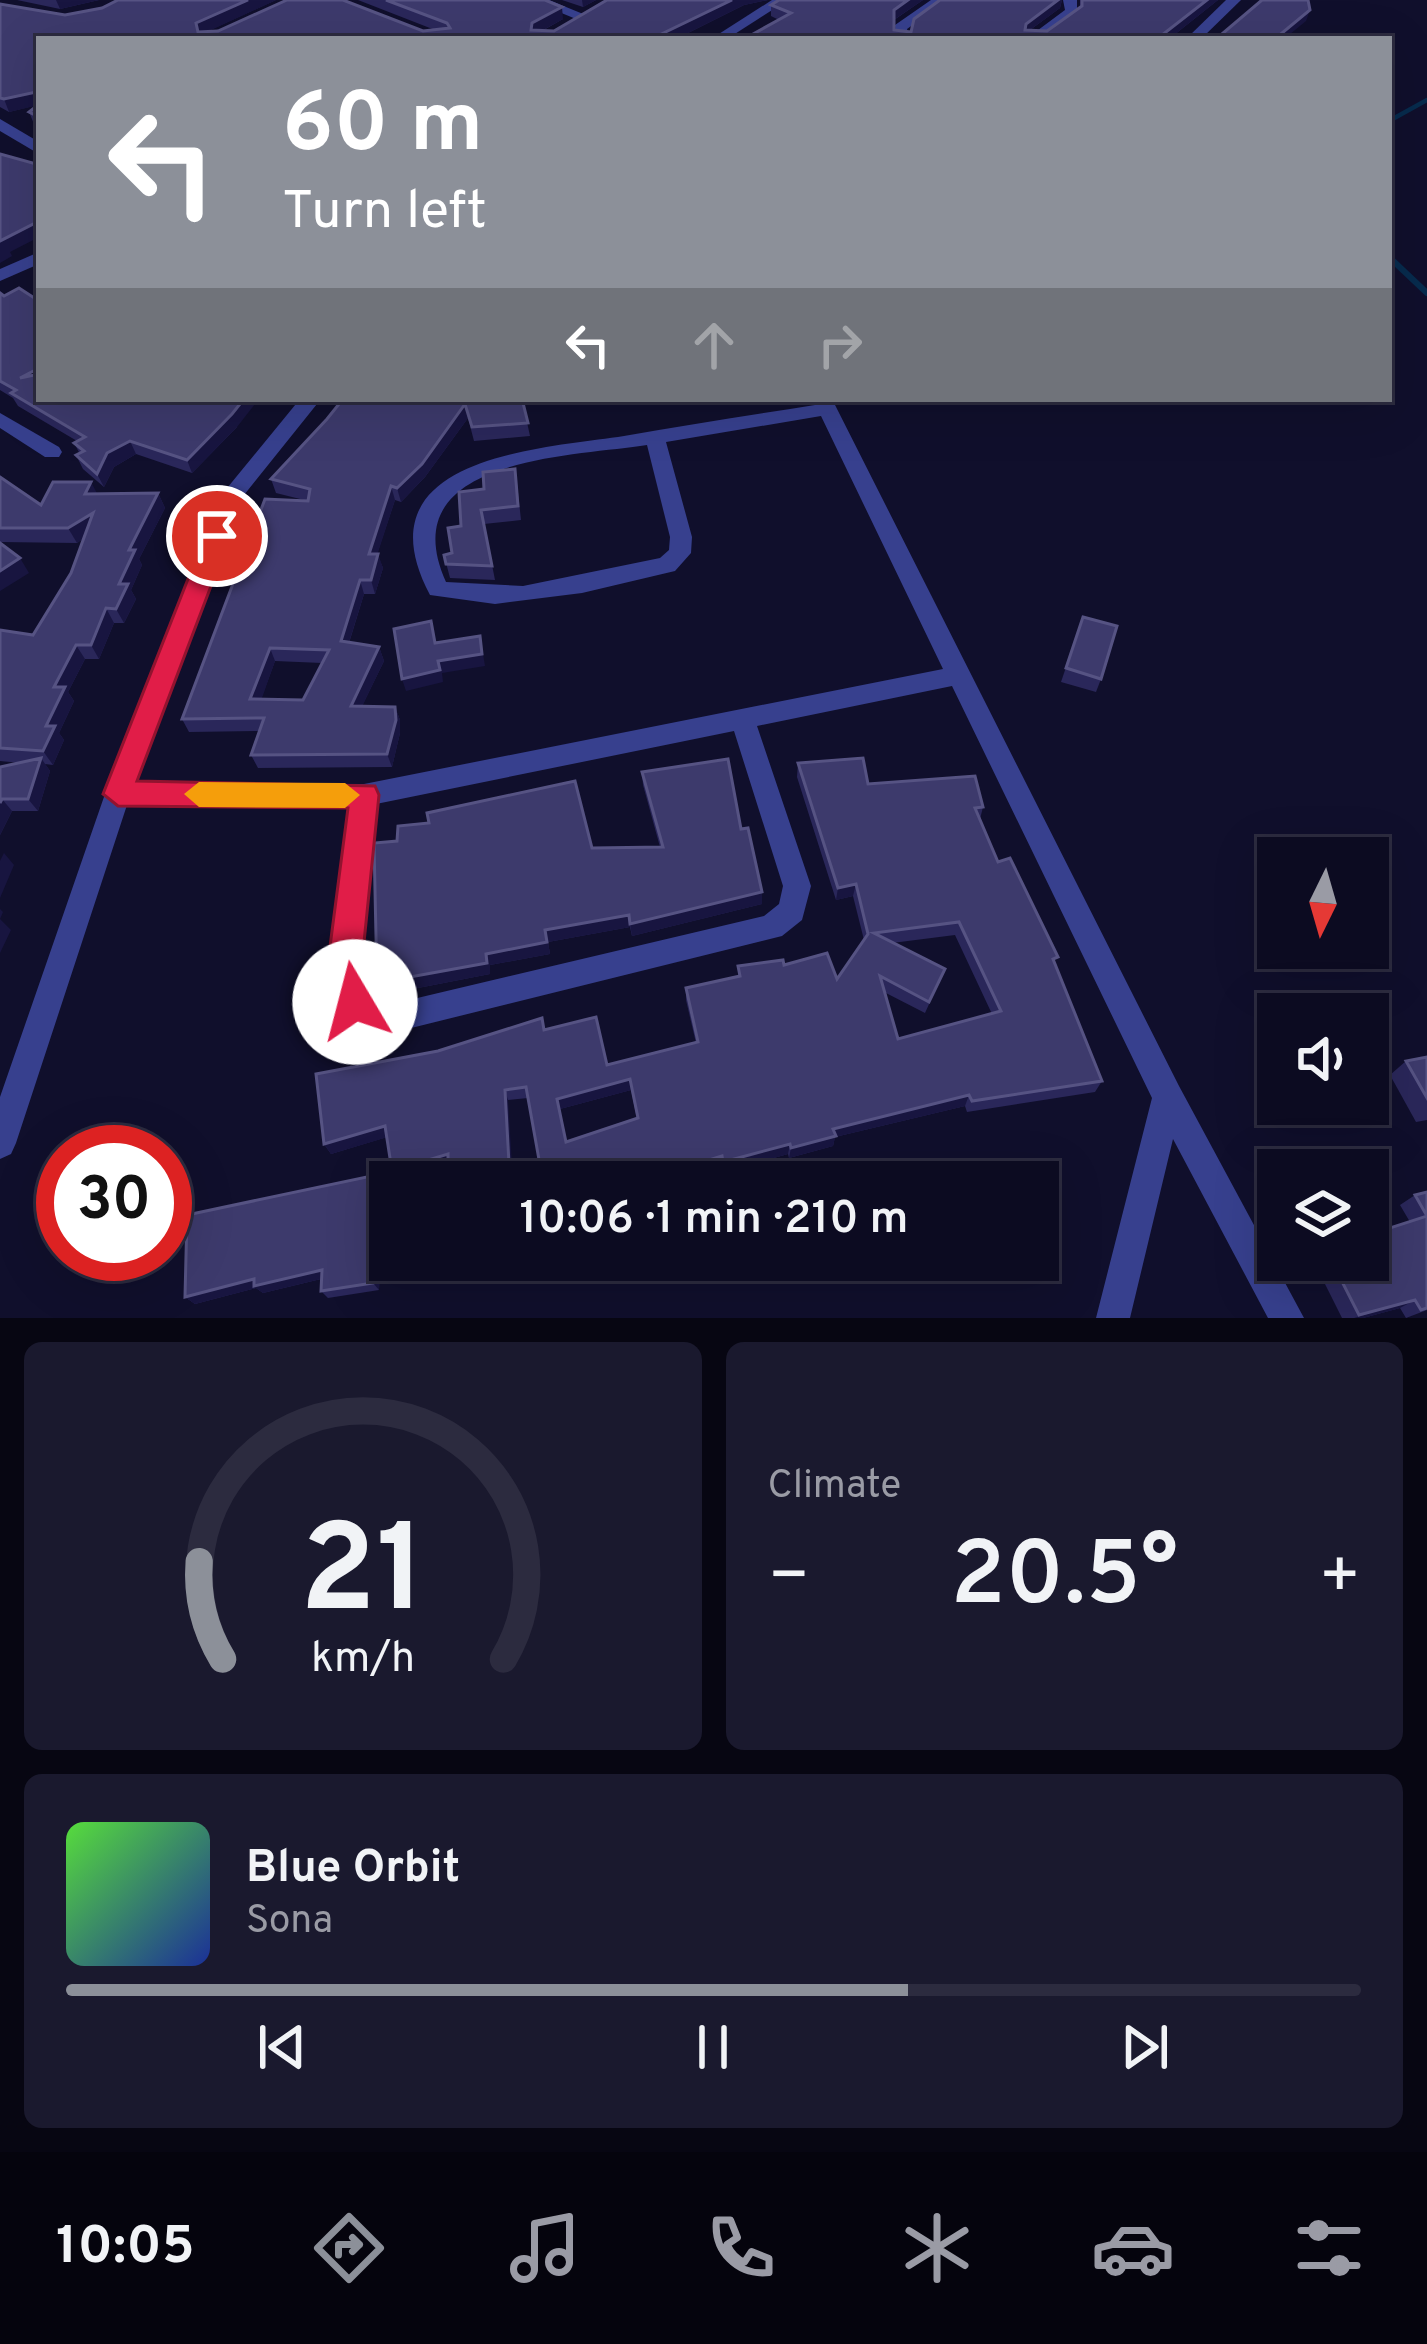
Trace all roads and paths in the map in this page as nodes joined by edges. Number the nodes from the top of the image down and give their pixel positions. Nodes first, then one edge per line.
1 (537, 0) edge
2 (781, 0) edge
3 (940, 0) edge
4 (1070, 0) edge
5 (1234, 0) edge
6 (598, 8) edge
7 (581, 16) junction
8 (562, 27) edge
9 (723, 36) edge
10 (902, 36) edge
11 (1037, 36) edge
12 (1196, 36) edge
13 (22, 119) dead end
14 (2, 126) edge
15 (36, 147) edge
16 (36, 258) edge
17 (8, 272) edge
18 (308, 402) edge
19 (825, 404) edge
20 (0, 419) edge
21 (655, 437) junction
22 (52, 452) dead end
23 (961, 675) junction
24 (743, 721) junction
25 (118, 794) junction
26 (364, 795) junction
27 (1168, 1097) junction
28 (0, 1143) edge
29 (1103, 1318) edge
30 (1113, 1318) edge
31 (1287, 1318) edge

1 - 7 street
2 - 9 street
3 - 10 street
4 - 11 street
5 - 12 street
6 - 7 street
7 - 8 street
13 - 14 street
14 - 15 street
16 - 17 street
18 - 25 street
19 - 21 street
19 - 23 street
20 - 22 street
21 - 21 street
23 - 24 street
23 - 27 street
24 - 26 street
24 - 26 street
25 - 26 street
25 - 28 street
27 - 30 street
27 - 31 street
29 - 30 street

